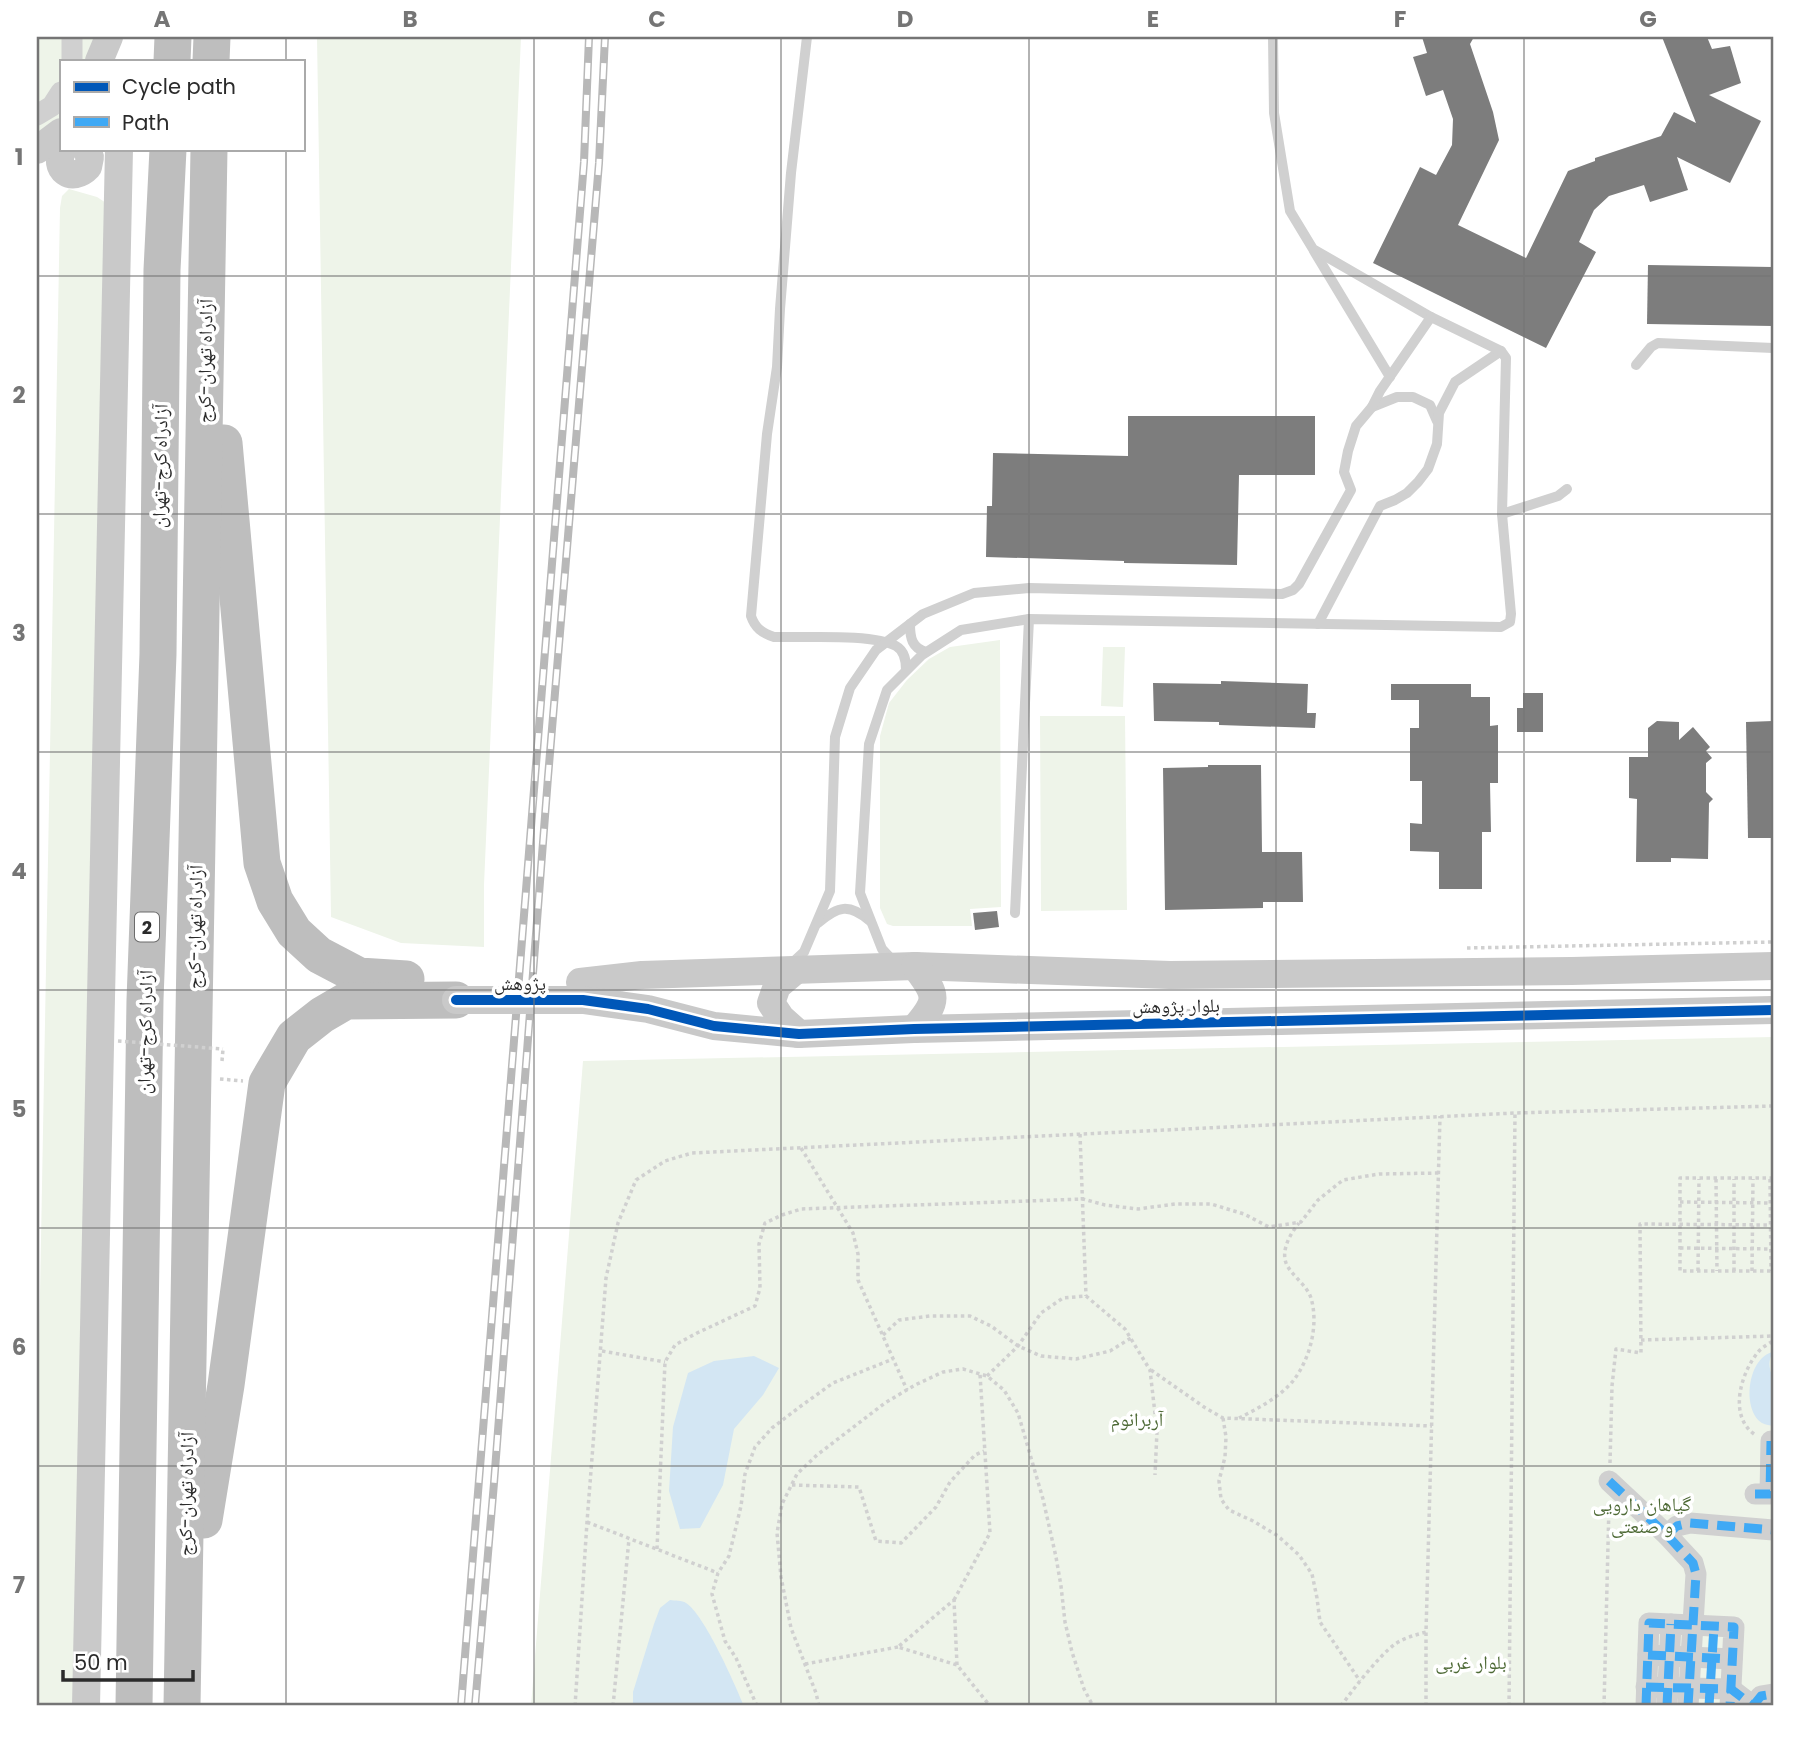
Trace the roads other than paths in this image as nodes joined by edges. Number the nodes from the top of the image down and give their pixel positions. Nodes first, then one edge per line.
1 (72, 37) edge
2 (109, 37) edge
3 (121, 37) edge
4 (173, 37) edge
5 (212, 37) edge
6 (807, 37) edge
7 (1273, 37) edge
8 (72, 60) edge
9 (99, 60) edge
10 (121, 60) edge
11 (172, 60) edge
12 (211, 60) edge
13 (60, 94) edge
14 (37, 115) edge
15 (119, 150) edge
16 (168, 150) edge
17 (209, 150) edge
18 (68, 151) edge
19 (118, 181) junction
20 (1313, 249) junction
21 (1430, 317) junction
22 (1773, 348) edge
23 (1501, 351) junction
24 (205, 353) junction
25 (1636, 365) dead end
26 (1390, 377) junction
27 (1372, 407) junction
28 (1437, 421) junction
29 (1567, 489) dead end
30 (1502, 514) junction
31 (1029, 619) junction
32 (910, 624) junction
33 (1318, 624) junction
34 (886, 643) junction
35 (926, 652) junction
36 (906, 670) junction
37 (1016, 913) dead end
38 (872, 923) junction
39 (816, 925) junction
40 (1773, 966) edge
41 (907, 967) junction
42 (790, 970) junction
43 (581, 991) junction
44 (456, 992) junction
45 (1773, 1010) edge
46 (914, 1029) junction
47 (799, 1034) junction
48 (1770, 1441) road end
49 (1772, 1475) edge
50 (1609, 1481) road end
51 (1755, 1494) dead end
52 (1773, 1530) edge
53 (1667, 1535) junction
54 (1671, 1624) junction
55 (1704, 1626) junction
56 (183, 1653) junction
57 (1648, 1655) junction
58 (1701, 1658) junction
59 (1773, 1694) edge
60 (1646, 1697) edge
61 (1699, 1697) edge
62 (86, 1706) edge
63 (134, 1706) edge
64 (182, 1706) edge
65 (1753, 1706) edge

1 - 8 street
2 - 9 street
3 - 10 street
4 - 11 highway
5 - 12 highway
6 - 34 lane
7 - 20 lane
13 - 14 street
15 - 19 street
16 - 63 highway, آزادراه کرج-تهران / 2
17 - 24 highway, آزادراه تهران-کرج
18 - 19 street
19 - 62 street
20 - 21 lane
20 - 26 lane
21 - 23 lane
21 - 26 lane
22 - 25 lane
23 - 28 lane
23 - 30 lane
24 - 44 highway
24 - 56 highway, آزادراه تهران-کرج
26 - 27 lane
27 - 28 lane
27 - 32 lane
28 - 33 lane
29 - 30 lane
30 - 33 lane
31 - 33 lane
31 - 35 lane
31 - 37 lane
32 - 34 lane
32 - 35 lane
34 - 36 lane
34 - 39 lane
35 - 36 lane
36 - 38 lane
38 - 39 lane
38 - 41 lane
39 - 42 lane
40 - 41 street, بلوار پژوهش
41 - 42 street, بلوار پژوهش
41 - 46 street
42 - 43 street, بلوار پژوهش
42 - 47 street
43 - 44 street, پژوهش
43 - 47 street, بلوار پژوهش
44 - 56 highway
45 - 46 street, بلوار پژوهش
46 - 47 street, بلوار پژوهش
48 - 49 street
49 - 51 street
50 - 53 street
52 - 53 street
53 - 55 street
54 - 55 street
54 - 57 street
54 - 58 street
55 - 58 street
55 - 58 street
56 - 64 highway, آزادراه تهران-کرج
57 - 58 street
57 - 60 street
58 - 61 street
58 - 61 street
59 - 65 street
60 - 61 street
61 - 65 street

